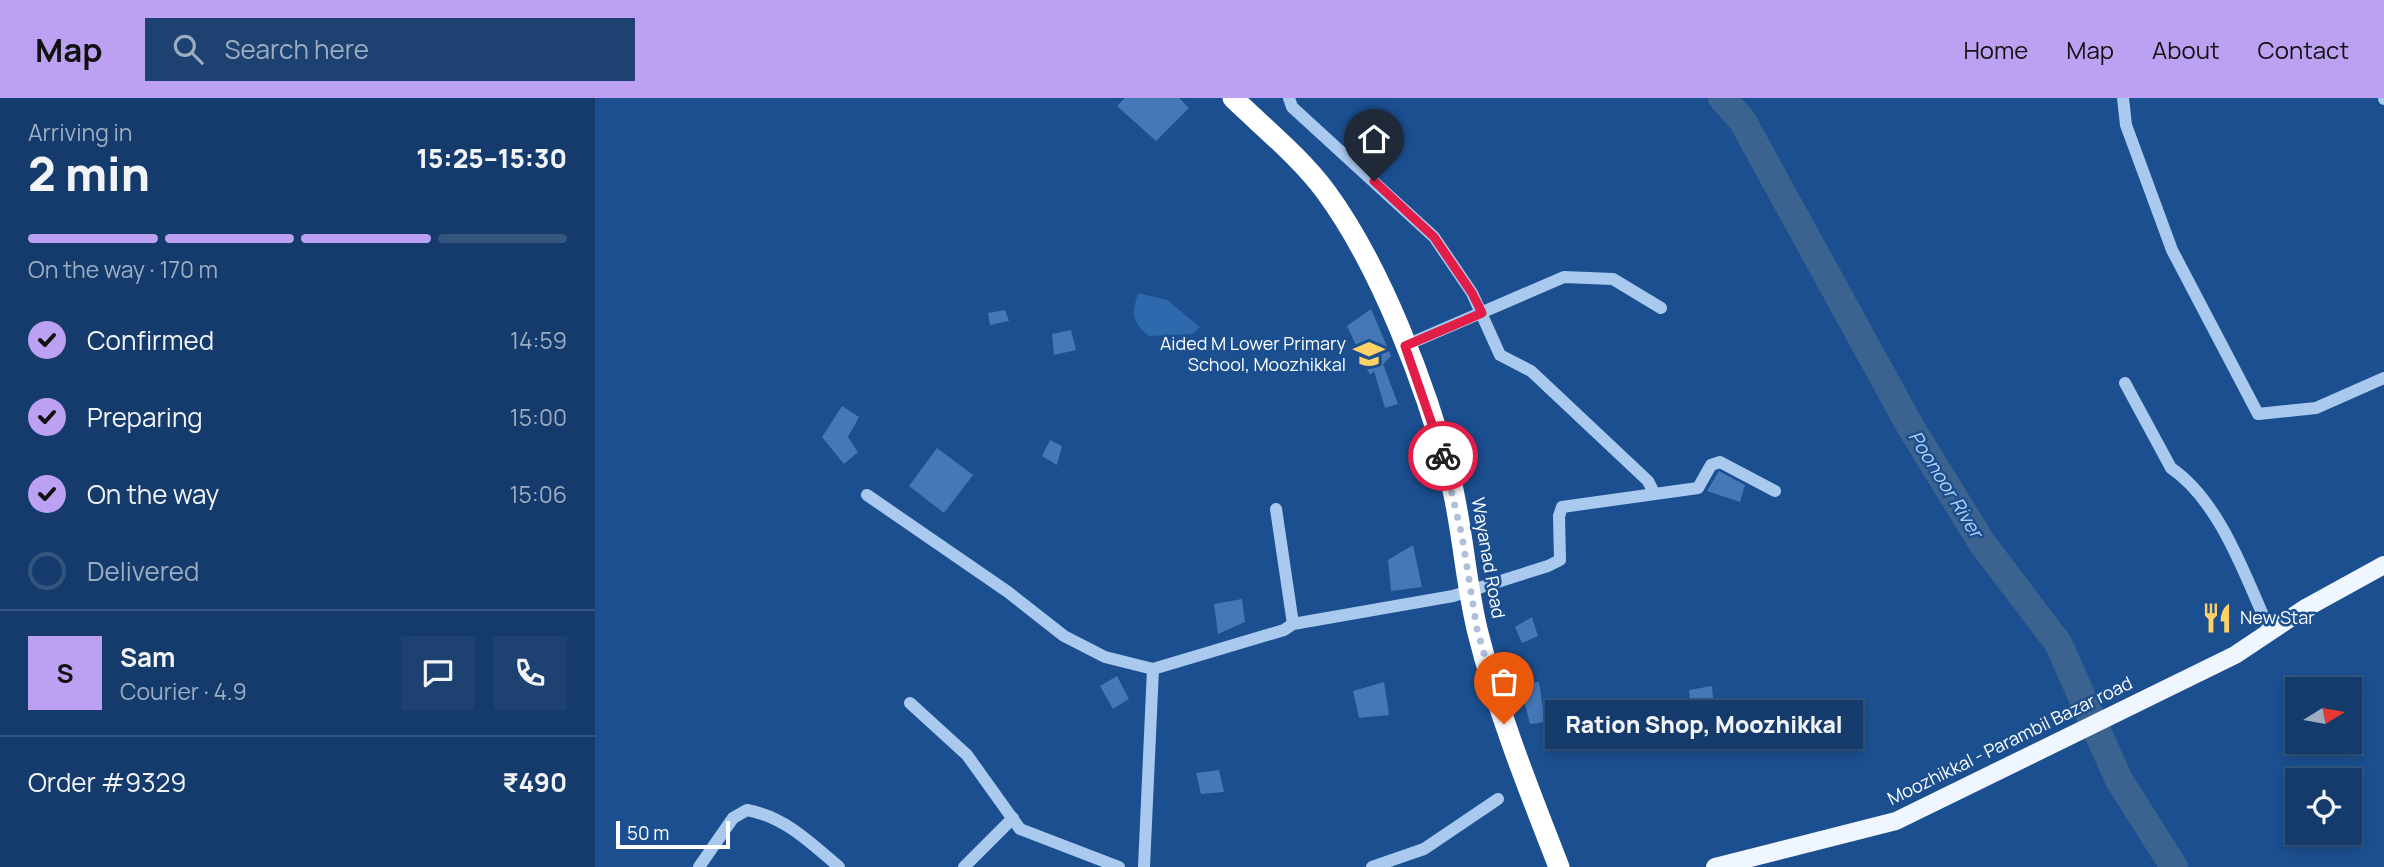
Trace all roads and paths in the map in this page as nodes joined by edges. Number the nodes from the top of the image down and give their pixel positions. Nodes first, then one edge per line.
1 (1289, 98) edge
2 (2123, 98) edge
3 (1246, 102) edge
4 (1661, 308) dead end
5 (1482, 313) junction
6 (1405, 346) junction
7 (2384, 378) edge
8 (2125, 383) dead end
9 (1775, 491) dead end
10 (1654, 493) junction
11 (867, 495) dead end
12 (1276, 509) dead end
13 (2384, 565) edge
14 (1470, 589) junction
15 (1293, 624) junction
16 (2270, 631) junction
17 (1153, 669) junction
18 (910, 703) dead end
19 (1498, 799) dead end
20 (1013, 818) junction
21 (699, 867) edge
22 (839, 867) edge
23 (964, 867) edge
24 (1118, 867) edge
25 (1144, 867) edge
26 (1371, 867) edge
27 (1559, 867) edge
28 (1715, 867) edge

1 - 5 street
2 - 7 street
3 - 6 highway, Wayanad Road
4 - 5 street
5 - 6 street
5 - 10 street
6 - 14 highway, Wayanad Road
8 - 16 street
9 - 10 street
10 - 14 street
11 - 17 street
12 - 15 street
13 - 16 main road, Moozhikkal - Parambil Bazar road
14 - 15 street
14 - 27 highway, Wayanad Road
15 - 17 street
16 - 28 main road, Moozhikkal - Parambil Bazar road
17 - 25 street
18 - 20 street
19 - 26 street
20 - 23 street
20 - 24 street
21 - 22 street

